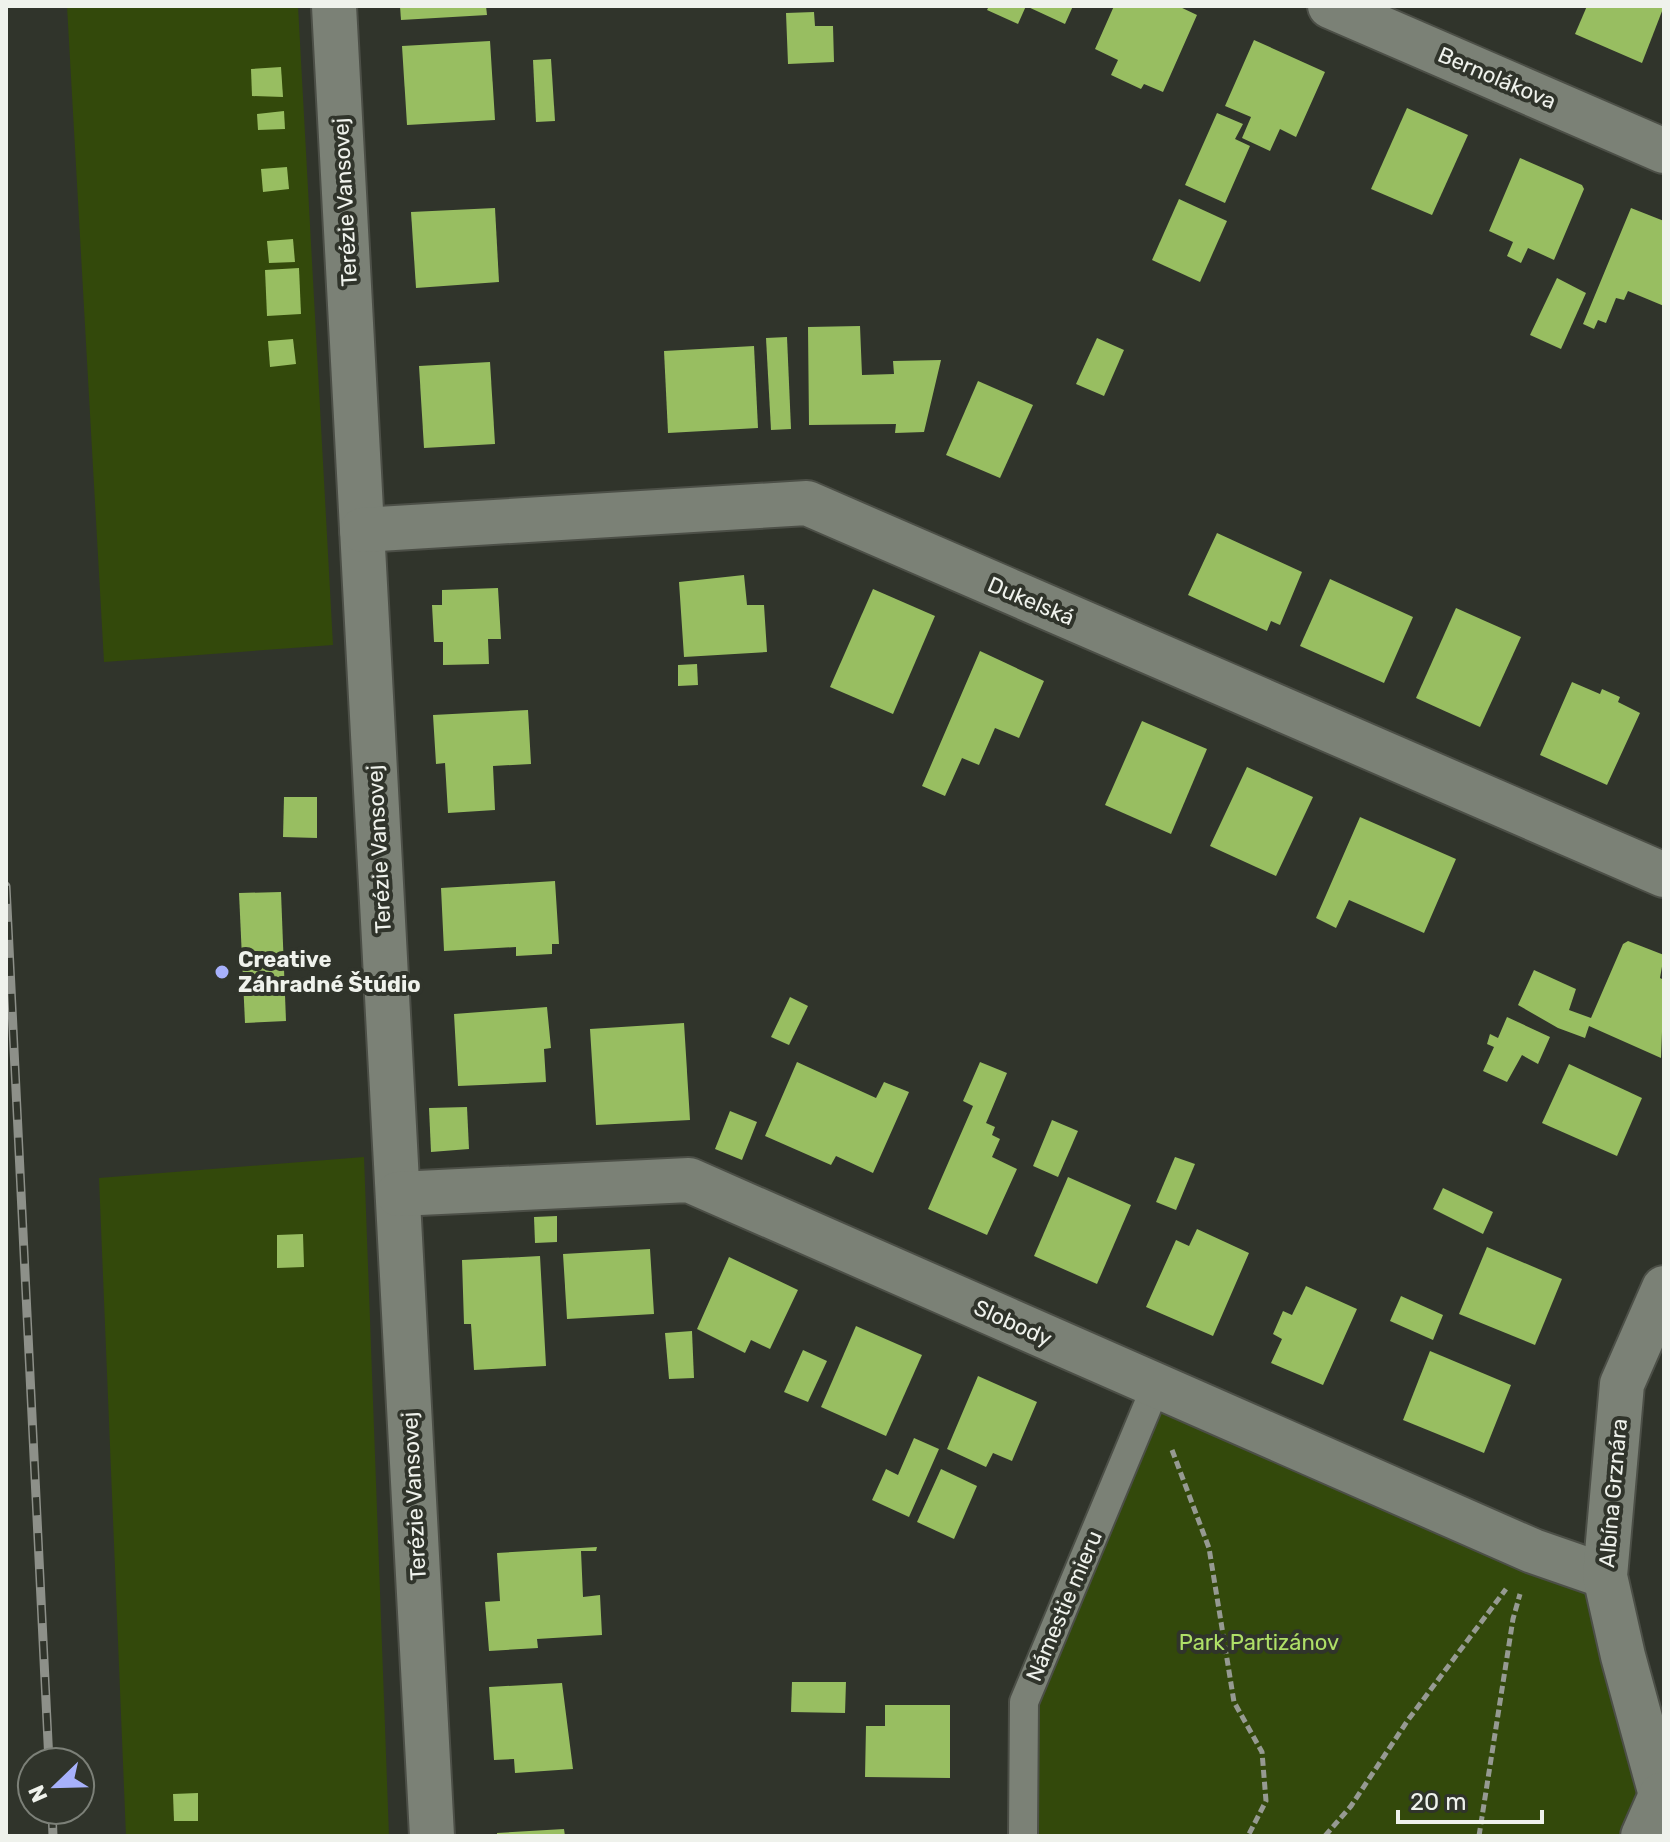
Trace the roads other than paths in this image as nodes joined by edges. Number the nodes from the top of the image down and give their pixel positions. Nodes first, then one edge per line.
1 (334, 6) edge
2 (1330, 6) edge
3 (1664, 151) edge
4 (362, 530) junction
5 (1664, 875) edge
6 (398, 1194) junction
7 (1664, 1288) edge
8 (1156, 1386) junction
9 (1605, 1576) junction
10 (1662, 1796) edge
11 (432, 1836) edge
12 (1023, 1836) edge
13 (1643, 1836) edge

1 - 4 street, Terézie Vansovej
2 - 3 street, Bernolákova
4 - 5 street, Dukelská
4 - 6 street, Terézie Vansovej
6 - 8 street, Slobody
6 - 11 street, Terézie Vansovej
7 - 9 street, Albína Grznára
8 - 9 street, Slobody
8 - 12 lane, Námestie mieru
9 - 10 street, Albína Grznára
10 - 13 street

